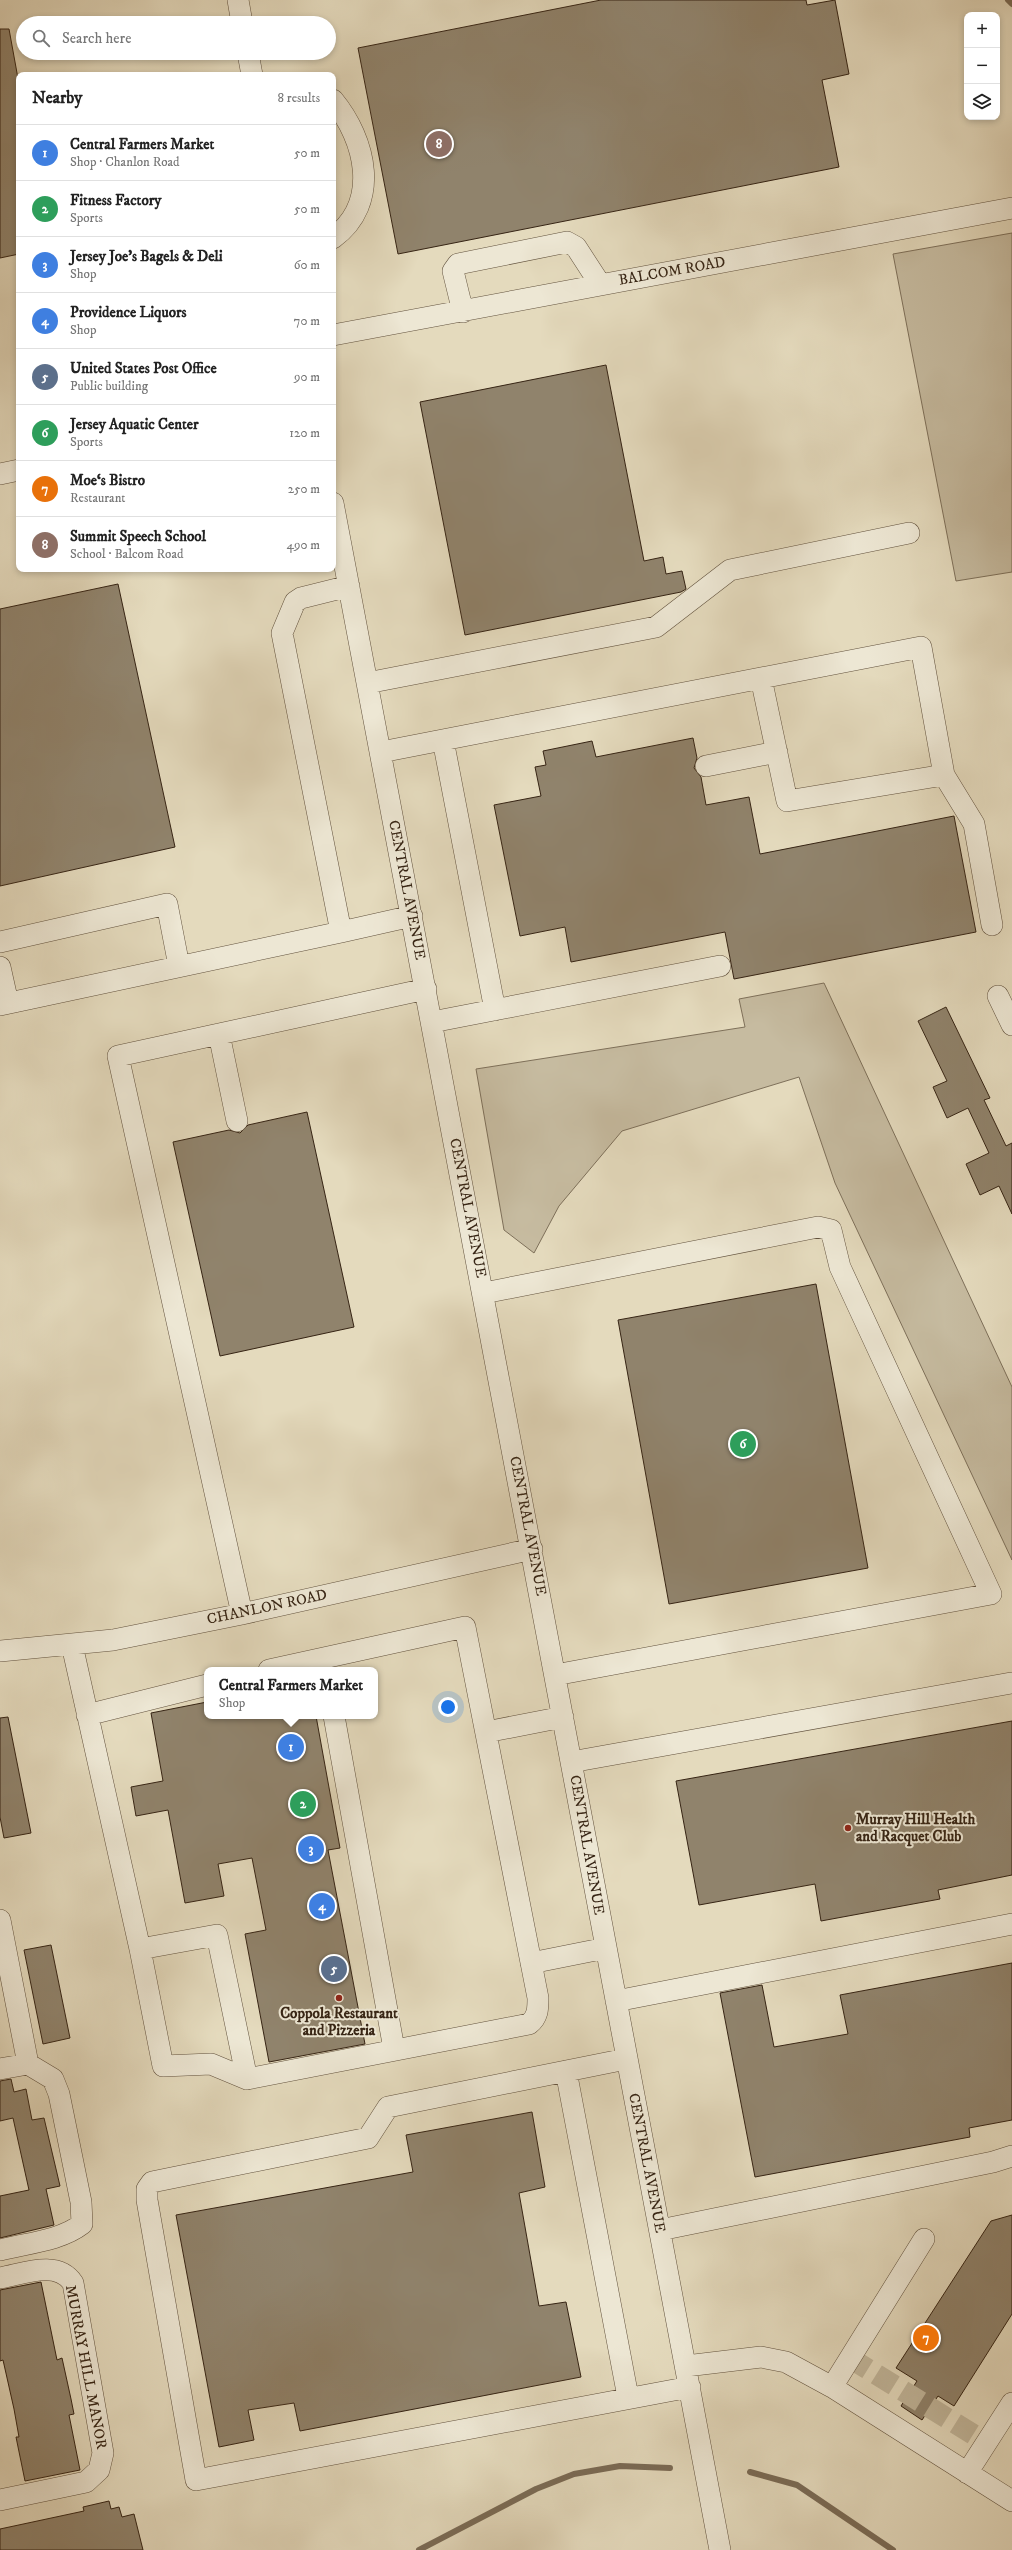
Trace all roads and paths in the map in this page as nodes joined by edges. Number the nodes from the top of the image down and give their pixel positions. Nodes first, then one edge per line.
1 (238, 0) edge
2 (241, 16) edge
3 (249, 60) edge
4 (251, 72) edge
5 (336, 104) edge
6 (1012, 208) edge
7 (336, 236) edge
8 (600, 284) junction
9 (463, 312) junction
10 (336, 334) edge
11 (16, 471) edge
12 (0, 474) edge
13 (336, 519) edge
14 (909, 533) dead end
15 (349, 586) junction
16 (761, 678) junction
17 (367, 683) junction
18 (444, 740) junction
19 (381, 752) junction
20 (777, 752) junction
21 (706, 766) dead end
22 (944, 775) junction
23 (412, 916) junction
24 (992, 925) dead end
25 (341, 932) junction
26 (0, 942) edge
27 (180, 966) junction
28 (720, 966) dead end
29 (0, 967) edge
30 (426, 989) junction
31 (998, 996) dead end
32 (4, 1004) edge
33 (495, 1010) junction
34 (432, 1022) junction
35 (1012, 1025) edge
36 (219, 1034) junction
37 (237, 1121) dead end
38 (484, 1293) junction
39 (532, 1549) junction
40 (242, 1614) junction
41 (72, 1645) junction
42 (0, 1651) edge
43 (324, 1663) edge
44 (293, 1667) edge
45 (555, 1675) junction
46 (1011, 1683) edge
47 (204, 1686) edge
48 (87, 1715) junction
49 (563, 1717) junction
50 (335, 1719) edge
51 (486, 1732) junction
52 (571, 1762) junction
53 (0, 1920) edge
54 (1012, 1924) edge
55 (606, 1948) junction
56 (140, 1949) junction
57 (531, 1963) junction
58 (616, 2000) junction
59 (394, 2049) junction
60 (626, 2059) junction
61 (28, 2064) junction
62 (0, 2069) edge
63 (566, 2071) junction
64 (247, 2079) junction
65 (1012, 2156) edge
66 (660, 2230) junction
67 (924, 2239) dead end
68 (0, 2250) edge
69 (0, 2278) edge
70 (686, 2366) junction
71 (690, 2386) junction
72 (832, 2386) junction
73 (628, 2397) junction
74 (1012, 2403) edge
75 (967, 2472) junction
76 (0, 2500) edge
77 (1012, 2501) edge
78 (720, 2550) edge

1 - 2 street
3 - 4 street
5 - 7 street
6 - 8 street, BALCOM ROAD
8 - 9 street, BALCOM ROAD
8 - 9 street
9 - 10 street, BALCOM ROAD
11 - 12 street
13 - 15 street, CENTRAL AVENUE
14 - 17 street
15 - 17 street, CENTRAL AVENUE
15 - 25 street
16 - 18 street
16 - 20 street
16 - 22 street
17 - 19 street, CENTRAL AVENUE
18 - 19 street
18 - 33 street
19 - 23 street, CENTRAL AVENUE
20 - 21 street
20 - 22 street
22 - 24 street
23 - 25 street
23 - 30 street, CENTRAL AVENUE
25 - 27 street
26 - 27 street
27 - 32 street
28 - 33 street
29 - 32 street
30 - 34 street, CENTRAL AVENUE
30 - 36 street
31 - 35 street
33 - 34 street
34 - 38 street, CENTRAL AVENUE
36 - 37 street
36 - 40 street
38 - 39 street, CENTRAL AVENUE
38 - 45 street
39 - 40 street, CHANLON ROAD
39 - 45 street, CENTRAL AVENUE
40 - 41 street, CHANLON ROAD
41 - 42 street, CHANLON ROAD
41 - 48 street
43 - 44 street
43 - 51 street
45 - 49 street, CENTRAL AVENUE
46 - 52 street
47 - 48 street
48 - 56 street
49 - 51 street
49 - 52 street, CENTRAL AVENUE
50 - 59 street
51 - 57 street
52 - 55 street, CENTRAL AVENUE
53 - 61 street
54 - 58 street
55 - 57 street
55 - 58 street, CENTRAL AVENUE
56 - 64 street
56 - 64 street
57 - 59 street
58 - 60 street, CENTRAL AVENUE
59 - 64 street
60 - 63 street
60 - 66 street, CENTRAL AVENUE
61 - 62 street
61 - 68 street
63 - 73 street
63 - 73 street
65 - 66 street
66 - 70 street, CENTRAL AVENUE
67 - 72 street
69 - 76 street, MURRAY HILL MANOR
70 - 71 street, CENTRAL AVENUE
70 - 72 street
71 - 73 street
71 - 78 street, CENTRAL AVENUE
72 - 75 street
74 - 75 street
75 - 77 street

